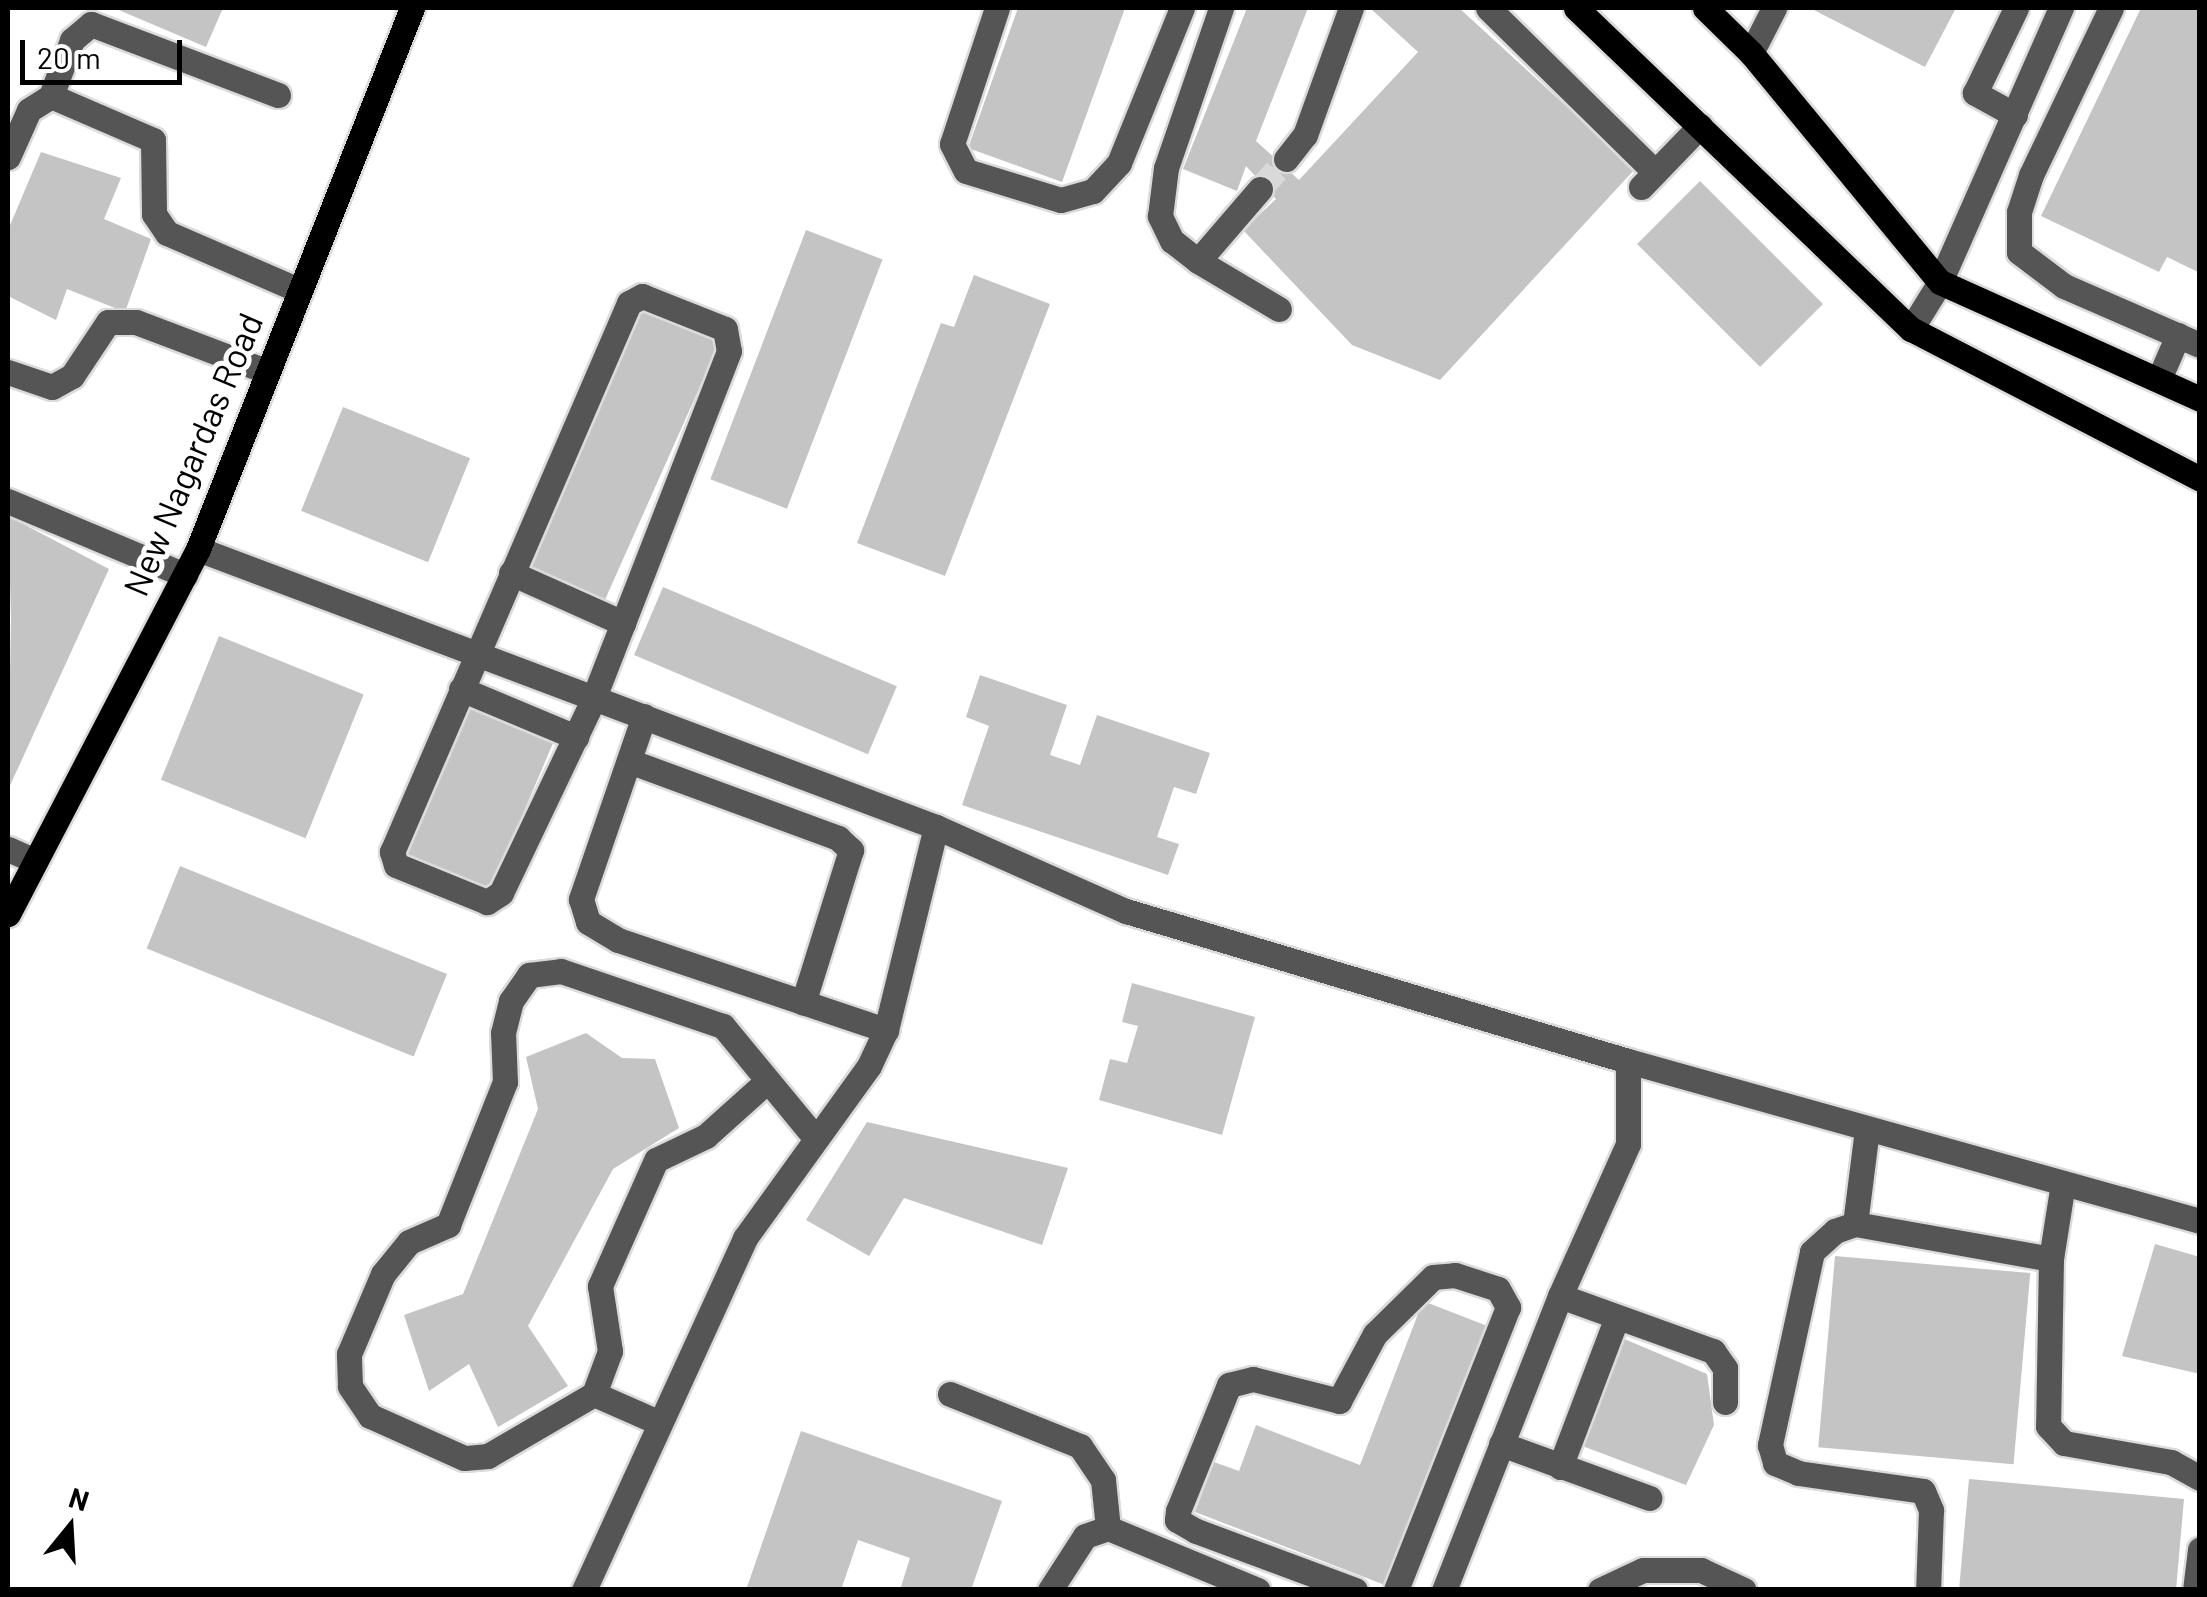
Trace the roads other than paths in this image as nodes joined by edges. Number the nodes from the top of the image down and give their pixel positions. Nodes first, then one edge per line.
1 (412, 8) edge
2 (998, 8) edge
3 (1182, 8) edge
4 (1221, 8) edge
5 (1351, 8) edge
6 (1488, 8) edge
7 (1576, 8) edge
8 (1705, 8) edge
9 (1774, 8) edge
10 (2016, 8) edge
11 (2061, 8) edge
12 (2111, 8) edge
13 (1751, 52) junction
14 (278, 95) dead end
15 (51, 96) junction
16 (2015, 115) junction
17 (1700, 126) junction
18 (8, 158) edge
19 (1286, 159) tunnel mouth
20 (1260, 188) tunnel mouth
21 (1198, 261) junction
22 (1940, 282) junction
23 (298, 290) junction
24 (1280, 309) dead end
25 (1911, 329) junction
26 (2188, 340) edge
27 (266, 371) junction
28 (8, 372) edge
29 (2159, 379) junction
30 (2200, 398) edge
31 (2200, 480) edge
32 (8, 501) edge
33 (198, 550) junction
34 (511, 573) junction
35 (186, 574) junction
36 (624, 623) junction
37 (476, 654) junction
38 (530, 674) junction
39 (461, 689) junction
40 (594, 698) junction
41 (514, 711) junction
42 (644, 716) junction
43 (576, 738) junction
44 (629, 761) junction
45 (936, 827) junction
46 (8, 850) edge
47 (35, 861) junction
48 (8, 914) edge
49 (803, 1002) junction
50 (886, 1030) junction
51 (1628, 1062) junction
52 (765, 1083) junction
53 (1868, 1129) junction
54 (816, 1140) junction
55 (2063, 1183) junction
56 (2200, 1221) edge
57 (1855, 1224) junction
58 (2051, 1260) junction
59 (1560, 1296) junction
60 (1617, 1316) junction
61 (594, 1394) junction
62 (950, 1394) dead end
63 (1725, 1402) dead end
64 (660, 1423) junction
65 (1451, 1447) junction
66 (1497, 1454) junction
67 (1560, 1467) junction
68 (2200, 1478) edge
69 (1649, 1498) dead end
70 (1108, 1528) junction
71 (2200, 1549) edge
72 (1406, 1564) junction
73 (1446, 1584) edge
74 (584, 1590) edge
75 (1050, 1590) edge
76 (1258, 1590) edge
77 (1356, 1590) edge
78 (1396, 1590) edge
79 (1600, 1590) edge
80 (1744, 1590) edge
81 (1928, 1590) edge
82 (2195, 1590) edge

1 - 23 main road, New Nagardas Road
2 - 3 street
4 - 21 street
5 - 19 street
6 - 17 street
7 - 17 main road
8 - 13 main road
9 - 13 street
10 - 16 street
11 - 16 street
12 - 26 street
13 - 22 main road
14 - 15 street
15 - 18 street
15 - 23 street
16 - 22 street
17 - 25 main road
20 - 21 street
21 - 24 street
22 - 25 street
22 - 29 main road
23 - 27 main road, New Nagardas Road
25 - 31 main road
26 - 29 street
27 - 28 street
27 - 33 main road, New Nagardas Road
29 - 30 main road
32 - 35 street
33 - 35 main road, New Nagardas Road
33 - 37 street
34 - 36 street
34 - 36 street
34 - 37 street
35 - 47 main road, New Nagardas Road
36 - 40 street
37 - 38 street
37 - 39 street
38 - 40 street
38 - 41 street
39 - 41 street
39 - 43 street
40 - 42 street
40 - 43 street
41 - 43 street
42 - 44 street
42 - 45 street
44 - 49 street
44 - 49 street
45 - 50 street
45 - 51 street
46 - 47 street
47 - 48 main road, New Nagardas Road
49 - 50 street
50 - 54 street
51 - 53 street
51 - 59 street
52 - 54 street
52 - 61 street
52 - 61 street
53 - 55 street
53 - 57 street
54 - 64 street
55 - 56 street
55 - 58 street
57 - 58 street
57 - 81 street
58 - 68 street
59 - 60 street
59 - 66 street
60 - 63 street
60 - 67 street
61 - 64 street
62 - 70 street
64 - 74 street
65 - 66 street
65 - 72 street
65 - 77 street
66 - 67 street
66 - 73 street
67 - 69 street
70 - 75 street
70 - 76 street
71 - 82 street
72 - 73 street
72 - 78 street
79 - 80 street

